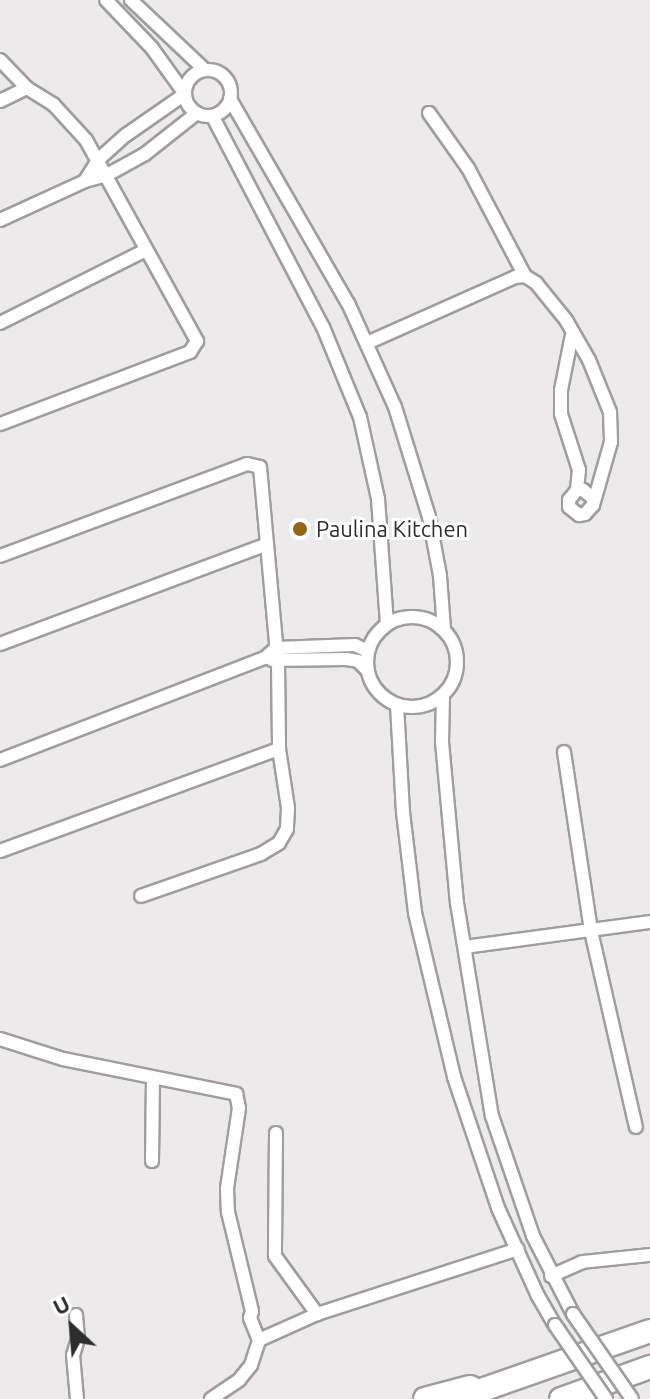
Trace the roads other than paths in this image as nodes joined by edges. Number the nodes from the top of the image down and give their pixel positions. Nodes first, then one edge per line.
1 (106, 0) edge
2 (131, 0) edge
3 (0, 60) edge
4 (205, 70) junction
5 (27, 88) junction
6 (185, 94) junction
7 (230, 99) junction
8 (0, 101) edge
9 (197, 113) junction
10 (429, 113) dead end
11 (213, 117) junction
12 (99, 159) junction
13 (107, 175) junction
14 (85, 181) junction
15 (0, 220) edge
16 (146, 250) junction
17 (525, 276) junction
18 (0, 323) edge
19 (572, 335) junction
20 (367, 343) junction
21 (0, 424) edge
22 (579, 470) junction
23 (602, 474) junction
24 (577, 490) junction
25 (593, 505) junction
26 (267, 544) junction
27 (0, 556) edge
28 (387, 624) junction
29 (444, 629) junction
30 (0, 644) edge
31 (276, 648) junction
32 (368, 651) junction
33 (265, 658) junction
34 (278, 663) junction
35 (368, 671) junction
36 (443, 697) junction
37 (397, 705) junction
38 (279, 749) junction
39 (564, 752) dead end
40 (0, 760) edge
41 (0, 851) edge
42 (141, 896) dead end
43 (650, 922) edge
44 (591, 931) junction
45 (465, 947) junction
46 (0, 1039) edge
47 (153, 1078) junction
48 (636, 1127) dead end
49 (276, 1133) dead end
50 (152, 1161) dead end
51 (518, 1249) junction
52 (650, 1255) edge
53 (551, 1276) junction
54 (317, 1314) junction
55 (76, 1315) dead end
56 (650, 1331) edge
57 (259, 1340) junction
58 (562, 1362) junction
59 (650, 1367) edge
60 (77, 1399) edge
61 (211, 1399) edge
62 (425, 1399) edge
63 (456, 1399) edge
64 (561, 1399) edge
65 (606, 1399) edge
66 (632, 1399) edge

1 - 6 street
2 - 4 street
3 - 5 street
4 - 6 street
4 - 7 street
5 - 8 street
5 - 12 street
6 - 9 street
6 - 12 street
7 - 11 street
7 - 20 street
9 - 11 street
9 - 13 street
10 - 17 street
11 - 28 street
12 - 13 street
12 - 14 street
13 - 14 street
13 - 16 street
14 - 15 street
16 - 18 street
16 - 21 street
17 - 19 street
17 - 20 street
19 - 22 street
19 - 23 street
20 - 29 street
22 - 23 street
22 - 24 street
23 - 25 street
24 - 25 street
24 - 25 street
26 - 27 street
26 - 30 street
26 - 31 street
28 - 29 street
28 - 32 street
29 - 36 street
31 - 32 street
31 - 33 street
31 - 34 street
32 - 35 street
33 - 34 street
33 - 40 street
34 - 35 street
34 - 38 street
35 - 37 street
36 - 37 street
36 - 45 street
37 - 51 street
38 - 41 street
38 - 42 street
39 - 44 street
43 - 44 street
44 - 45 street
44 - 48 street
45 - 53 street
46 - 47 street
47 - 50 street
47 - 57 street
49 - 54 street
51 - 54 street
51 - 65 street, bridge
52 - 53 street
53 - 66 street, bridge
54 - 57 street
55 - 60 street
56 - 58 highway
57 - 61 street
58 - 62 highway
58 - 63 highway
59 - 64 highway

